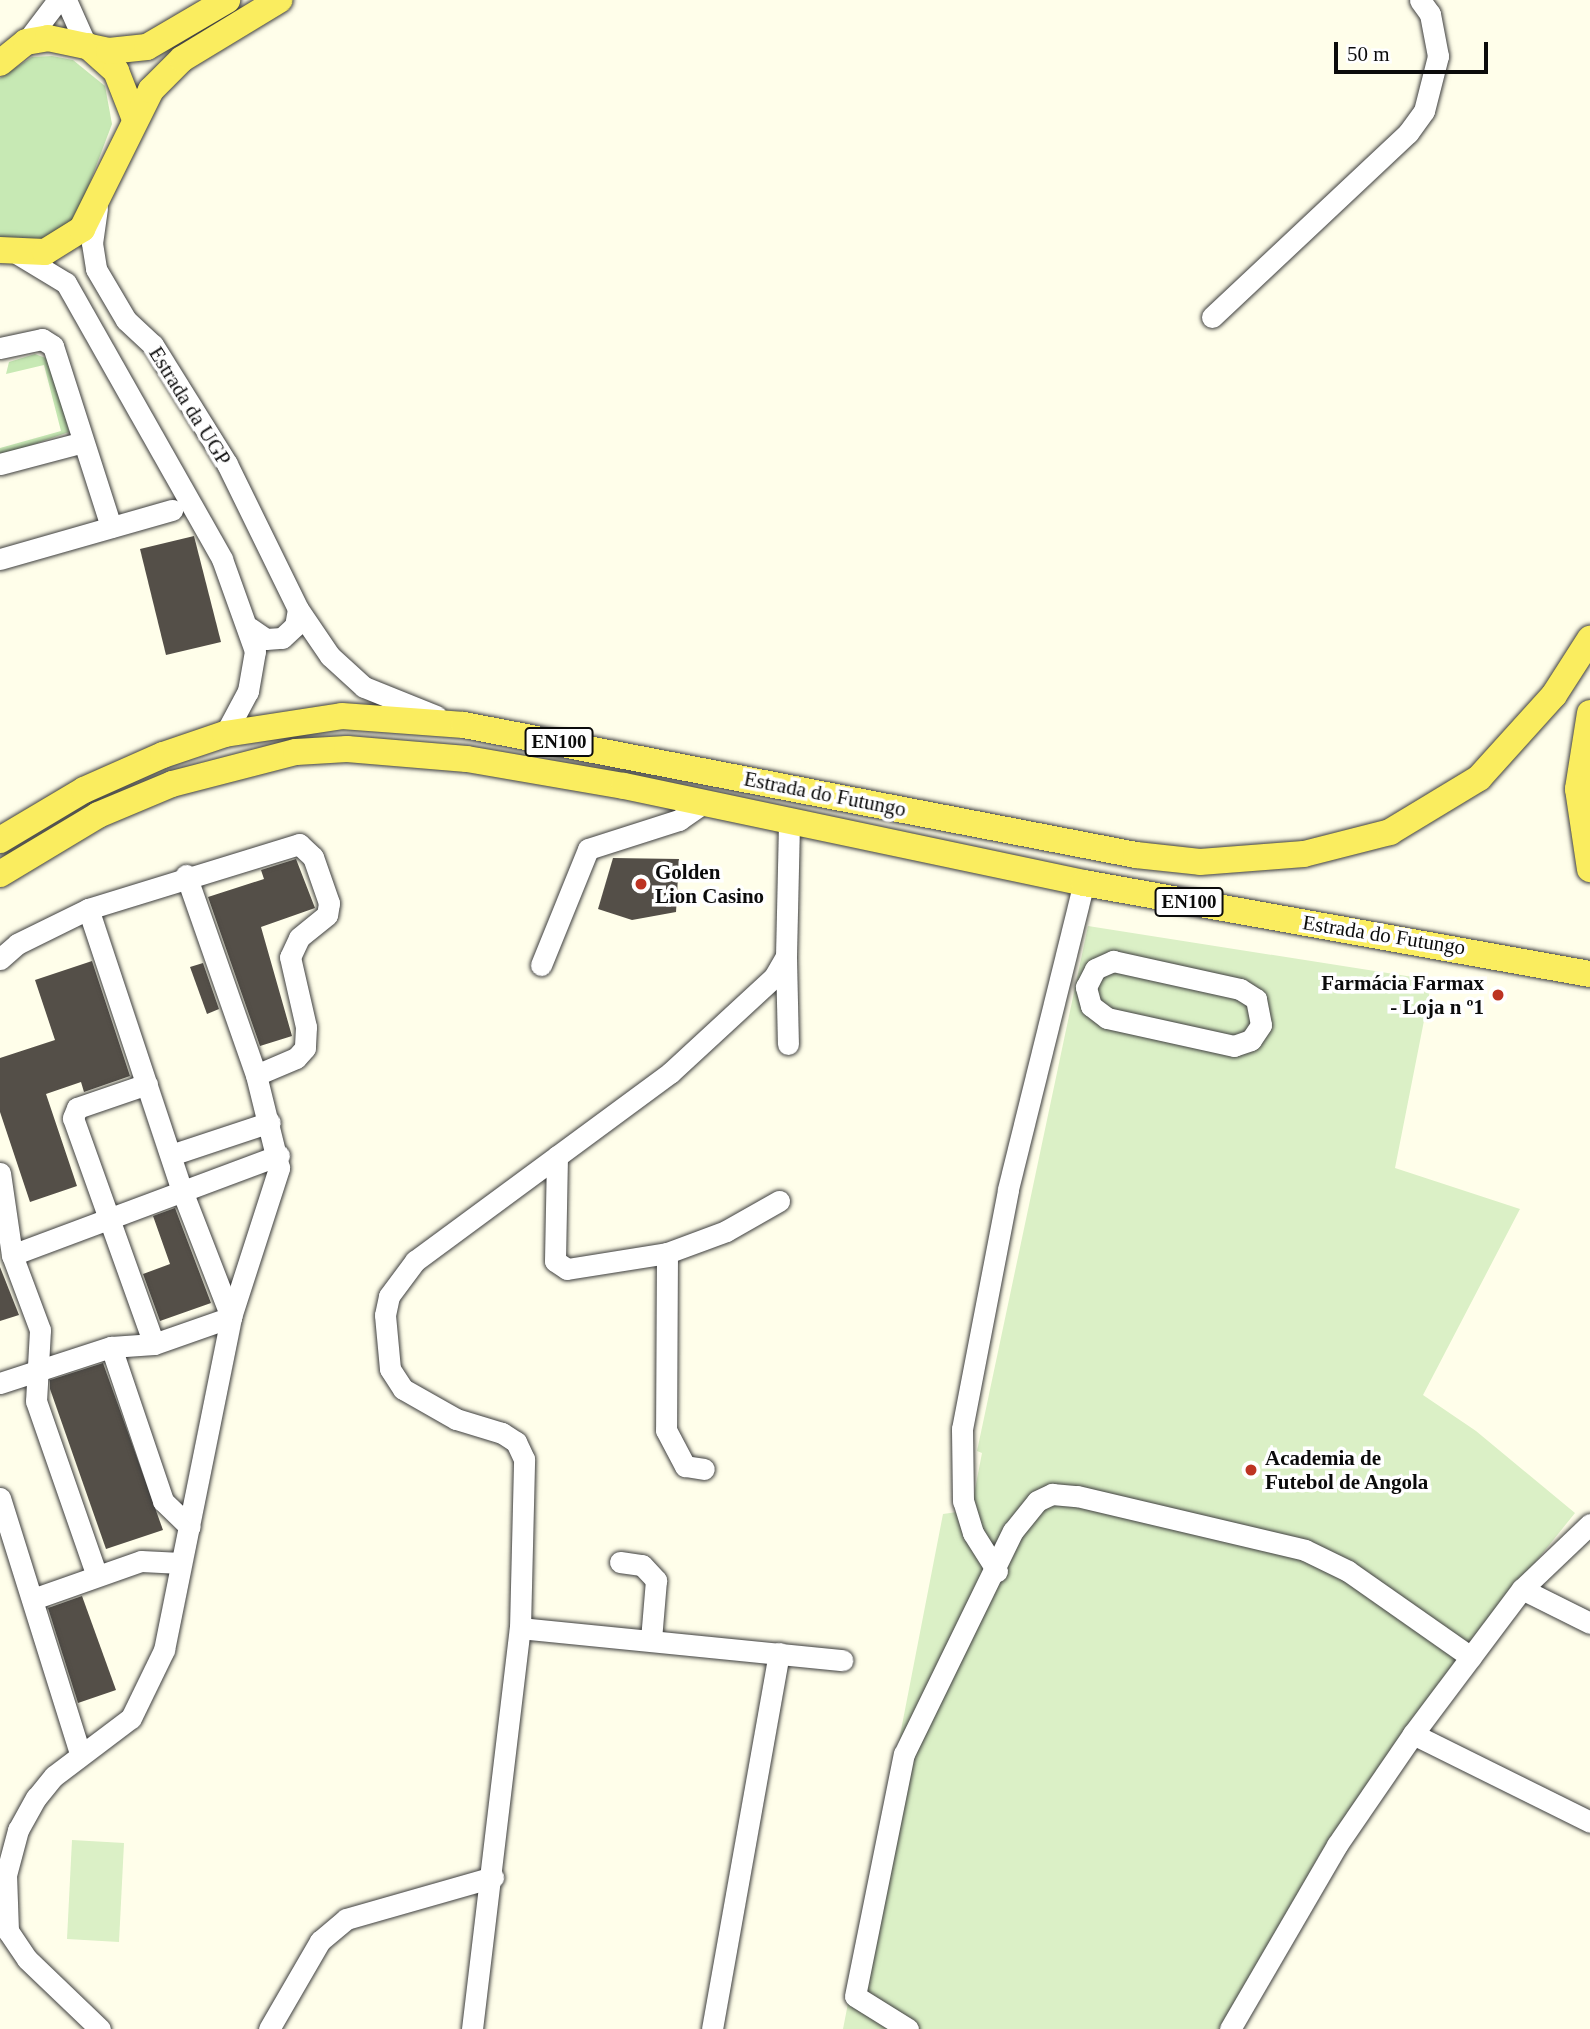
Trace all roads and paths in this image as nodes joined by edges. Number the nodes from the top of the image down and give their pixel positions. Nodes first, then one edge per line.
1 (58, 0) edge
2 (66, 0) edge
3 (227, 0) edge
4 (279, 0) edge
5 (1420, 0) edge
6 (26, 42) junction
7 (86, 45) junction
8 (0, 63) edge
9 (134, 117) junction
10 (97, 208) junction
11 (9, 252) edge
12 (1212, 317) dead end
13 (0, 348) edge
14 (80, 443) junction
15 (0, 464) edge
16 (172, 510) dead end
17 (111, 527) junction
18 (0, 558) edge
19 (298, 608) junction
20 (250, 628) junction
21 (1590, 639) edge
22 (1590, 713) edge
23 (464, 725) junction
24 (225, 734) junction
25 (703, 803) junction
26 (789, 822) junction
27 (0, 840) edge
28 (1590, 869) edge
29 (0, 874) edge
30 (186, 875) junction
31 (1084, 883) junction
32 (88, 909) junction
33 (786, 956) junction
34 (0, 960) edge
35 (541, 965) dead end
36 (1062, 971) junction
37 (1590, 974) edge
38 (1089, 977) junction
39 (788, 1044) dead end
40 (256, 1074) junction
41 (147, 1084) junction
42 (270, 1122) junction
43 (171, 1155) junction
44 (279, 1155) junction
45 (557, 1156) junction
46 (0, 1173) edge
47 (181, 1188) junction
48 (779, 1201) dead end
49 (4, 1203) edge
50 (107, 1217) junction
51 (667, 1253) junction
52 (12, 1255) junction
53 (231, 1317) junction
54 (154, 1344) junction
55 (111, 1347) junction
56 (37, 1370) junction
57 (0, 1383) edge
58 (704, 1469) dead end
59 (0, 1498) edge
60 (1590, 1524) edge
61 (190, 1527) junction
62 (5, 1530) edge
63 (620, 1562) dead end
64 (181, 1563) junction
65 (997, 1571) junction
66 (97, 1576) junction
67 (1522, 1589) junction
68 (33, 1599) junction
69 (1590, 1623) edge
70 (520, 1628) junction
71 (651, 1640) junction
72 (779, 1653) junction
73 (1471, 1657) junction
74 (842, 1660) dead end
75 (1413, 1734) junction
76 (80, 1753) junction
77 (1590, 1822) edge
78 (493, 1877) junction
79 (1234, 2028) edge
80 (100, 2029) edge
81 (269, 2029) edge
82 (472, 2029) edge
83 (712, 2029) edge
84 (908, 2029) edge

1 - 6 street
2 - 7 street
3 - 7 main road
4 - 9 main road
5 - 12 street
6 - 7 main road
6 - 8 main road
7 - 9 main road
9 - 10 main road
10 - 11 main road
10 - 19 street, Estrada da UGP
11 - 20 street
13 - 14 street
14 - 15 street
14 - 17 street
16 - 17 street
17 - 18 street
19 - 20 street
19 - 23 street, Estrada da UGP
20 - 24 street
21 - 23 main road, Estrada do Futungo / EN100
22 - 28 main road
23 - 24 main road, Estrada do Futungo / EN100
24 - 27 main road, Estrada do Futungo / EN100
25 - 26 main road, Estrada do Futungo / EN100
25 - 29 main road, Estrada do Futungo / EN100
25 - 35 street
26 - 31 main road, Estrada do Futungo / EN100
26 - 33 street
30 - 32 street
30 - 40 street
30 - 40 street
31 - 36 street
31 - 37 main road, Estrada do Futungo / EN100
32 - 34 street
32 - 41 street
33 - 39 street
33 - 45 street
36 - 38 street
36 - 65 street
38 - 38 street
40 - 42 street
41 - 43 street
41 - 50 street
42 - 43 street
42 - 44 street
43 - 47 street
44 - 47 street
44 - 53 street
45 - 51 street
45 - 70 street
46 - 49 street
47 - 50 street
47 - 53 street
48 - 51 street
49 - 52 street
50 - 52 street
50 - 54 street
51 - 58 street
52 - 56 street
53 - 54 street
53 - 61 street
54 - 55 street
55 - 56 street
55 - 61 street
56 - 57 street
56 - 66 street
59 - 62 street
60 - 67 street
61 - 64 street
62 - 68 street
63 - 71 street
64 - 66 street
64 - 76 street
65 - 73 street
65 - 84 street
66 - 68 street
67 - 69 street
67 - 73 street
68 - 76 street
70 - 71 street
70 - 78 street
71 - 72 street
72 - 74 street
72 - 83 street
73 - 75 street
75 - 77 street
75 - 79 street
76 - 80 street
78 - 81 street
78 - 82 street

